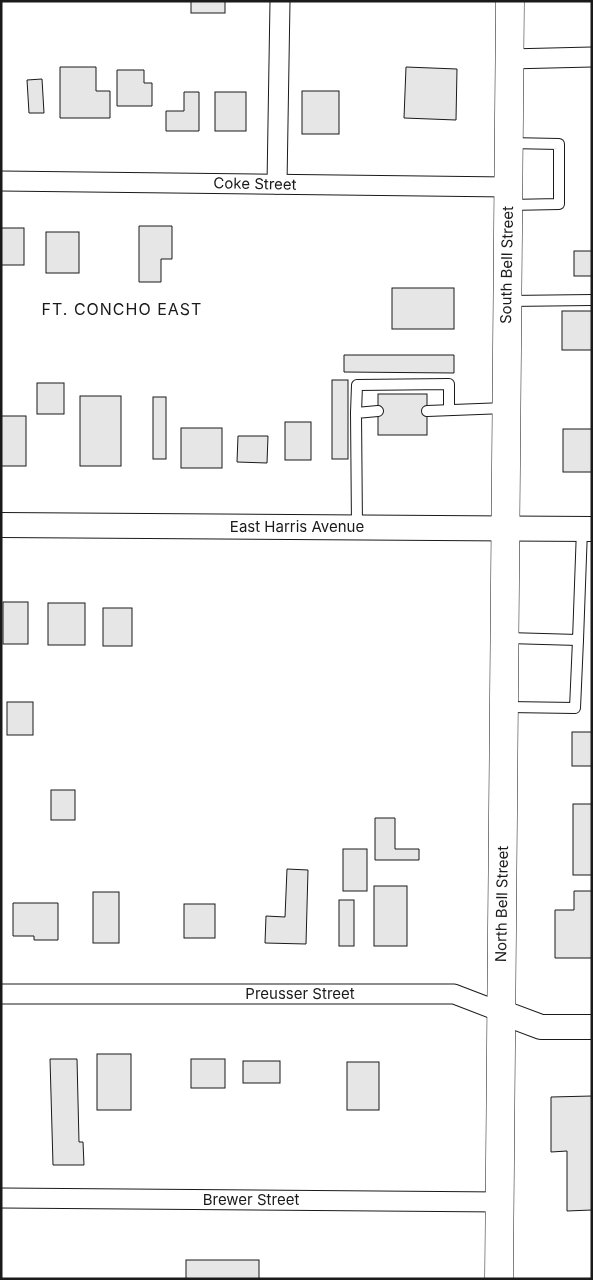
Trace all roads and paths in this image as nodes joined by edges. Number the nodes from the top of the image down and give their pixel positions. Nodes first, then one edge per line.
1 (280, 1) edge
2 (510, 1) edge
3 (592, 57) edge
4 (509, 59) junction
5 (509, 143) junction
6 (1, 181) edge
7 (277, 184) junction
8 (508, 196) junction
9 (592, 300) edge
10 (507, 301) junction
11 (506, 408) junction
12 (449, 410) junction
13 (378, 411) dead end
14 (427, 411) dead end
15 (356, 413) junction
16 (1, 525) edge
17 (357, 527) junction
18 (505, 528) junction
19 (587, 529) edge
20 (580, 583) junction
21 (592, 583) edge
22 (504, 638) junction
23 (578, 640) junction
24 (503, 707) junction
25 (1, 994) edge
26 (501, 1012) junction
27 (592, 1027) edge
28 (1, 1198) edge
29 (501, 1202) junction
30 (499, 1279) edge

1 - 7 street
2 - 4 main road, South Bell Street
3 - 4 street
4 - 5 main road, South Bell Street
5 - 8 main road, South Bell Street
5 - 8 lane
6 - 7 street, Coke Street
7 - 8 street, Coke Street
8 - 10 main road, South Bell Street
9 - 10 lane
10 - 11 main road, South Bell Street
11 - 12 lane
11 - 18 main road, South Bell Street
12 - 14 lane
12 - 15 lane
13 - 15 lane
15 - 17 lane
16 - 17 street, East Harris Avenue
17 - 18 street, East Harris Avenue
18 - 19 street, East Harris Avenue
18 - 22 main road, North Bell Street
19 - 20 lane
20 - 21 lane
20 - 23 lane
22 - 23 lane
22 - 24 main road, North Bell Street
23 - 24 lane
24 - 26 main road, North Bell Street
25 - 26 street, Preusser Street
26 - 27 street, Preusser Street
26 - 29 main road, North Bell Street
28 - 29 street, Brewer Street
29 - 30 main road, North Bell Street

